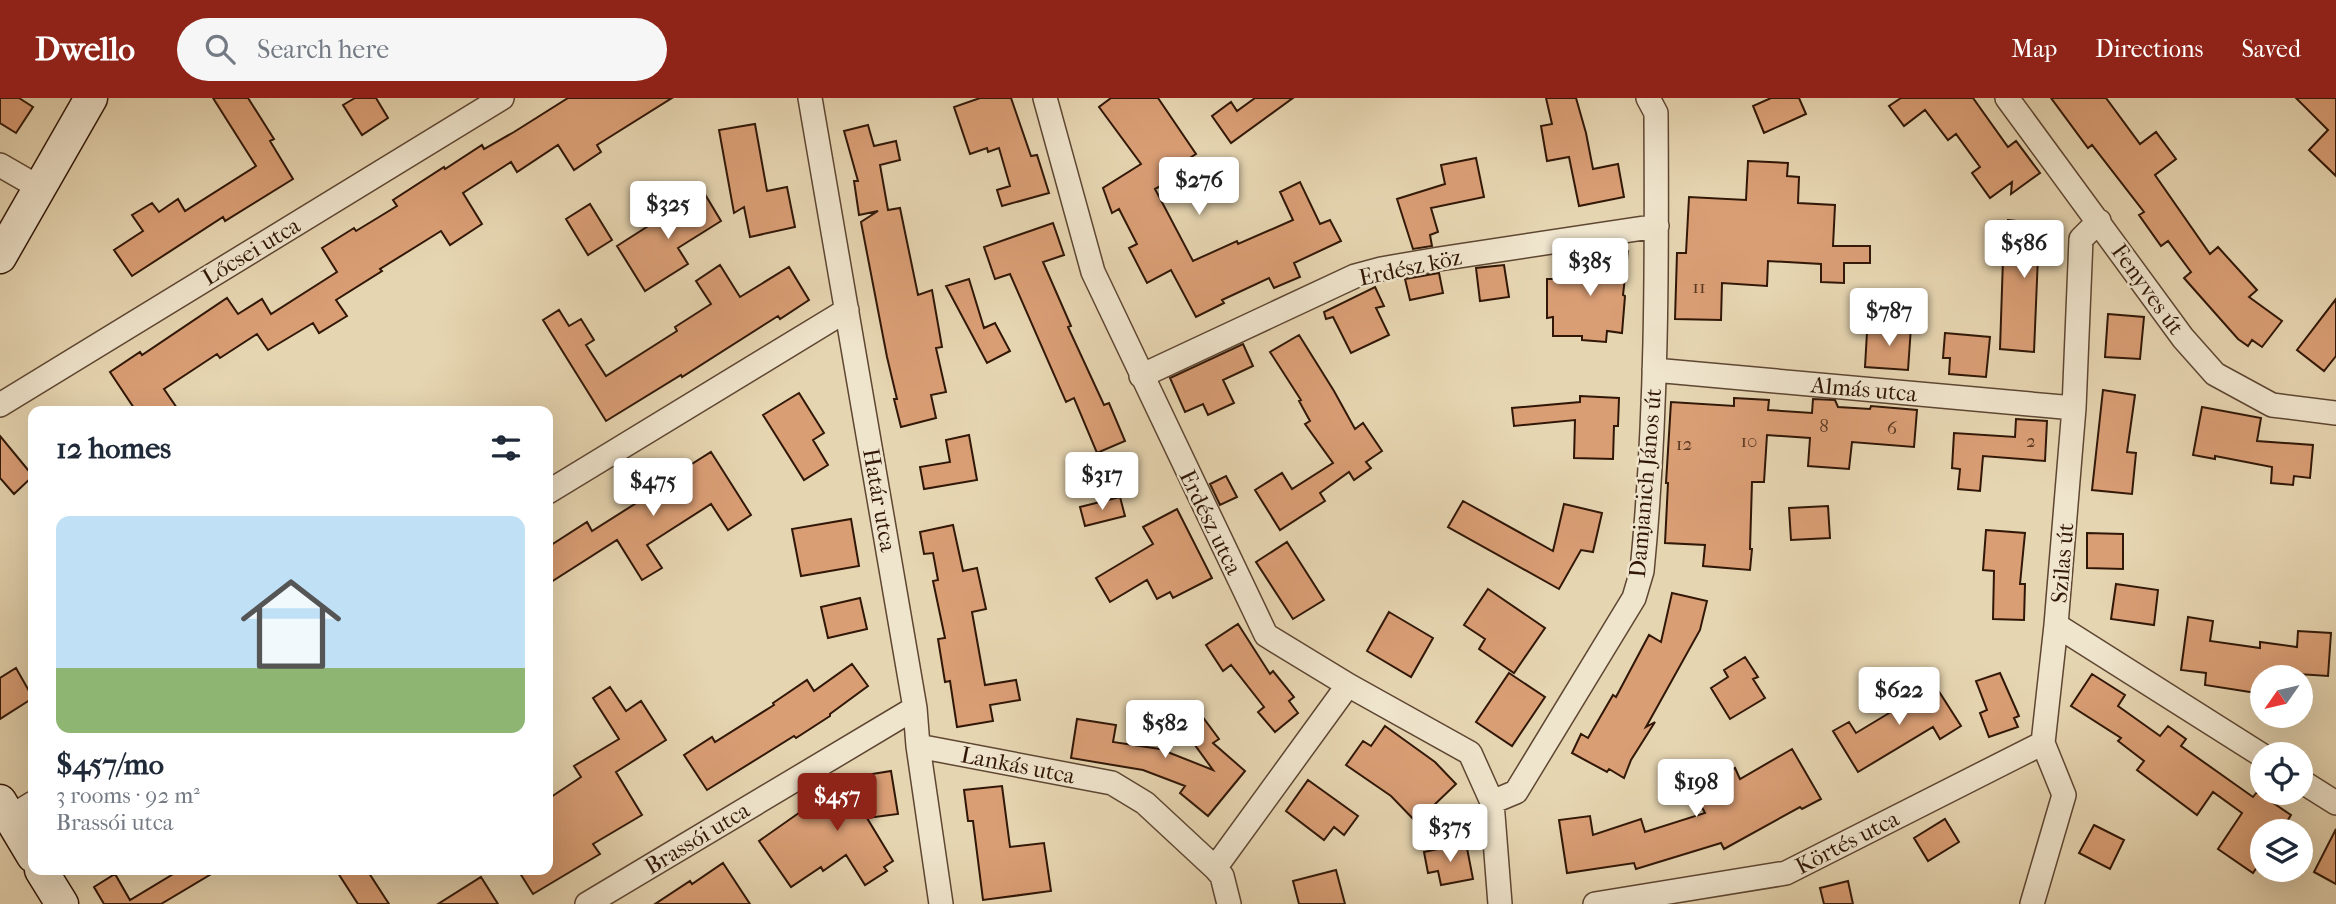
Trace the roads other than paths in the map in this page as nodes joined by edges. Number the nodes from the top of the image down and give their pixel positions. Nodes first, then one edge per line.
1 (91, 98) edge
2 (502, 98) edge
3 (810, 98) edge
4 (1045, 98) edge
5 (1648, 98) edge
6 (2007, 98) edge
7 (0, 165) edge
8 (40, 188) junction
9 (2099, 221) junction
10 (1657, 226) junction
11 (0, 257) edge
12 (847, 310) junction
13 (1654, 370) junction
14 (1141, 376) junction
15 (0, 405) edge
16 (2074, 408) junction
17 (2336, 413) edge
18 (553, 489) edge
19 (2056, 625) junction
20 (1348, 685) junction
21 (915, 708) junction
22 (2043, 743) junction
23 (918, 746) junction
24 (2250, 748) edge
25 (2313, 789) edge
26 (1492, 802) junction
27 (2336, 803) edge
28 (14, 807) edge
29 (28, 843) edge
30 (1215, 868) junction
31 (44, 875) edge
32 (62, 904) edge
33 (587, 904) edge
34 (941, 904) edge
35 (1229, 904) edge
36 (1500, 904) edge
37 (1595, 904) edge
38 (2032, 904) edge

1 - 8 street
2 - 15 street, Lőcsei utca
3 - 12 street, Határ utca
4 - 14 street, Erdész utca
5 - 10 street, Damjanich János út
6 - 9 street, Fenyves út
7 - 8 street
8 - 11 street
9 - 16 street, Szilas út
9 - 17 street, Fenyves út
10 - 13 street, Damjanich János út
10 - 14 street, Erdész köz
12 - 18 street
12 - 21 street, Határ utca
13 - 16 street, Almás utca
13 - 26 street, Damjanich János út
14 - 20 street, Erdész utca
16 - 19 street, Szilas út
19 - 22 street, Szilas út
19 - 24 street
20 - 26 street, Erdész utca
20 - 30 street
21 - 23 street, Határ utca
21 - 33 street, Brassói utca
22 - 37 street, Körtés utca
22 - 38 street, Szilas út
23 - 30 street, Lankás utca
23 - 34 street, Határ utca
25 - 27 street
26 - 36 street
28 - 29 street
30 - 35 street, Lankás utca
31 - 32 street

